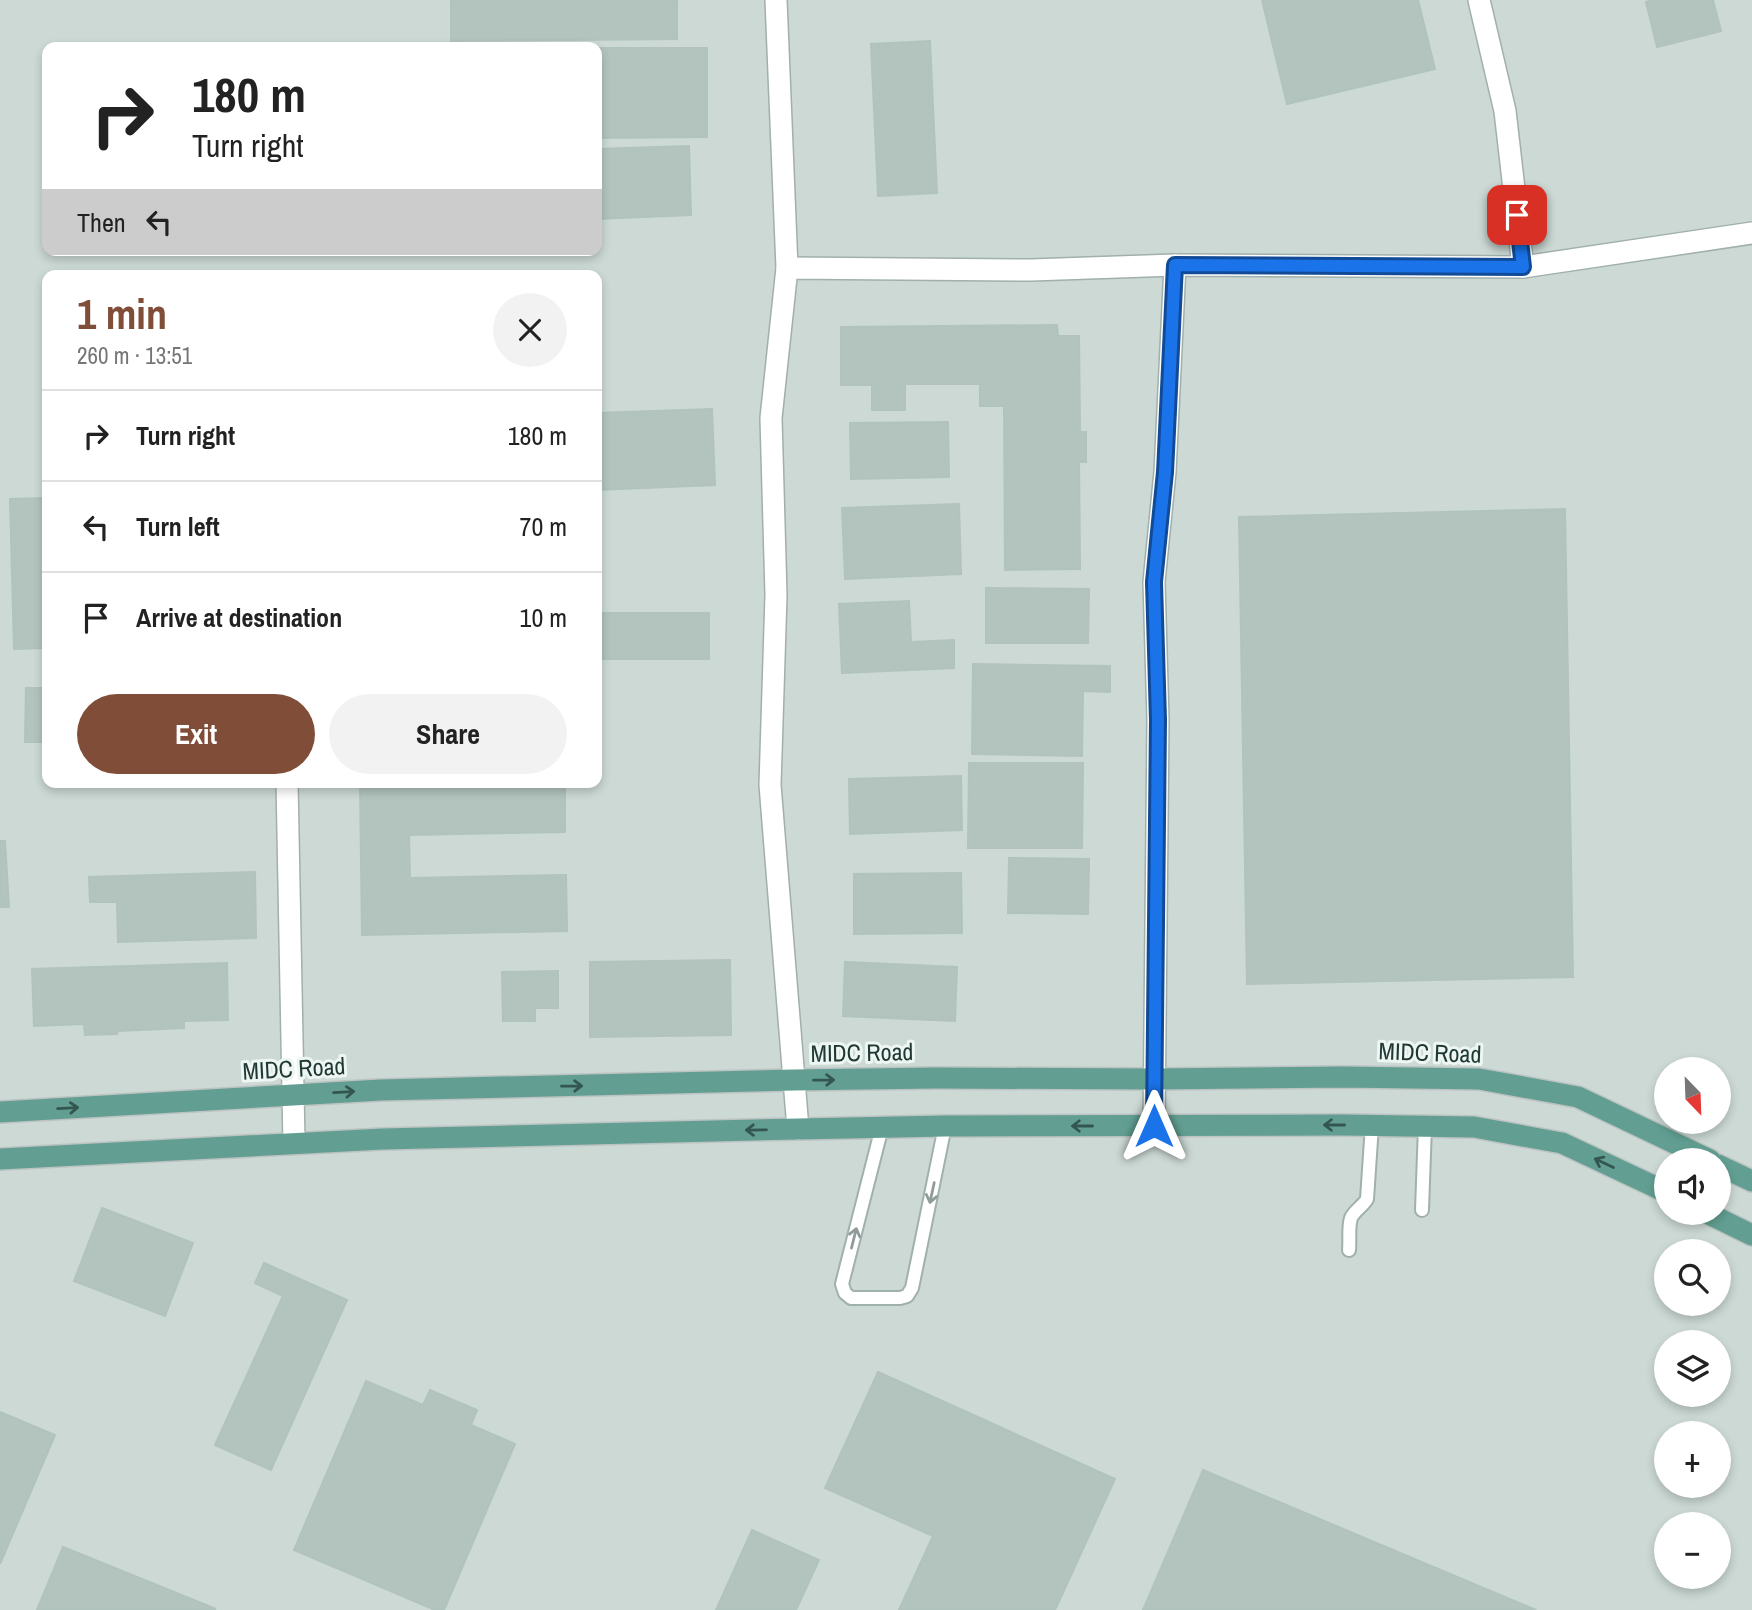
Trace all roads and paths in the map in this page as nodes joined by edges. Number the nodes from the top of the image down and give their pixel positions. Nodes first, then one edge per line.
1 (776, 0) edge
2 (1479, 0) edge
3 (1752, 233) edge
4 (1175, 265) junction
5 (1523, 267) junction
6 (787, 268) junction
7 (287, 788) edge
8 (1154, 1079) junction
9 (794, 1080) junction
10 (293, 1095) junction
11 (0, 1112) edge
12 (1371, 1125) junction
13 (946, 1126) junction
14 (1154, 1126) junction
15 (1425, 1126) junction
16 (882, 1127) junction
17 (798, 1129) junction
18 (294, 1143) junction
19 (1685, 1148) edge
20 (0, 1158) edge
21 (1731, 1171) edge
22 (1752, 1181) edge
23 (1654, 1186) edge
24 (1422, 1210) dead end
25 (1731, 1225) edge
26 (1752, 1235) edge
27 (1349, 1250) dead end

1 - 6 street
2 - 5 street
3 - 5 street
4 - 5 street
4 - 6 street
4 - 8 street
6 - 9 street
7 - 10 street
9 -> 8 main road, MIDC Road
8 - 14 street
8 - 19 main road, MIDC Road
10 -> 9 main road, MIDC Road
9 - 17 street
11 -> 10 main road, MIDC Road
10 - 18 street
12 -> 14 main road
12 - 15 main road
12 - 27 lane
14 -> 13 main road
13 - 16 main road
13 -> 16 lane
23 -> 15 main road
15 - 24 lane
16 - 17 main road
17 -> 18 main road
18 - 20 main road
21 - 22 main road
25 - 26 main road

